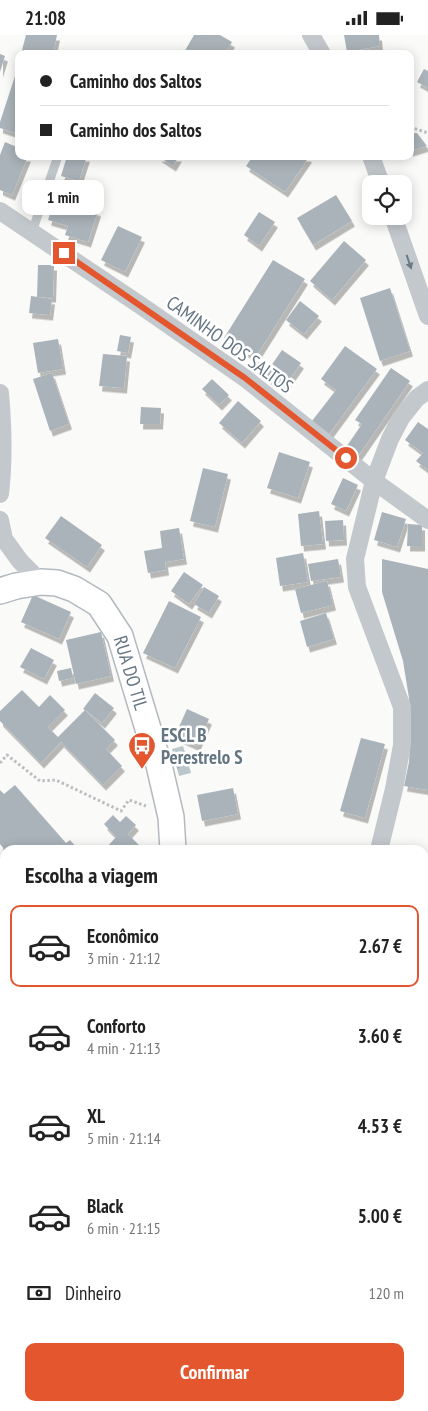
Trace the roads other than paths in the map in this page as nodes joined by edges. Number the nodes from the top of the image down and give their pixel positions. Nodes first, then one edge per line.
1 (311, 35) edge
2 (320, 50) edge
3 (57, 160) edge
4 (373, 160) edge
5 (378, 175) edge
6 (1, 213) edge
7 (396, 225) edge
8 (32, 232) junction
9 (428, 316) edge
10 (428, 390) edge
11 (0, 393) edge
12 (374, 481) junction
13 (0, 494) edge
14 (0, 520) edge
15 (428, 520) edge
16 (41, 582) junction
17 (0, 591) edge
18 (173, 845) edge
19 (380, 845) edge

1 - 2 street
3 - 8 lane
4 - 5 street
6 - 8 street, CAMINHO DOS SALTOS
7 -> 9 street
8 - 12 street, CAMINHO DOS SALTOS
10 - 12 street
11 - 13 street
12 - 15 street, CAMINHO DOS SALTOS
12 - 19 street
14 - 16 street
16 - 17 main road, RUA DO TIL
16 - 18 main road, RUA DO TIL

